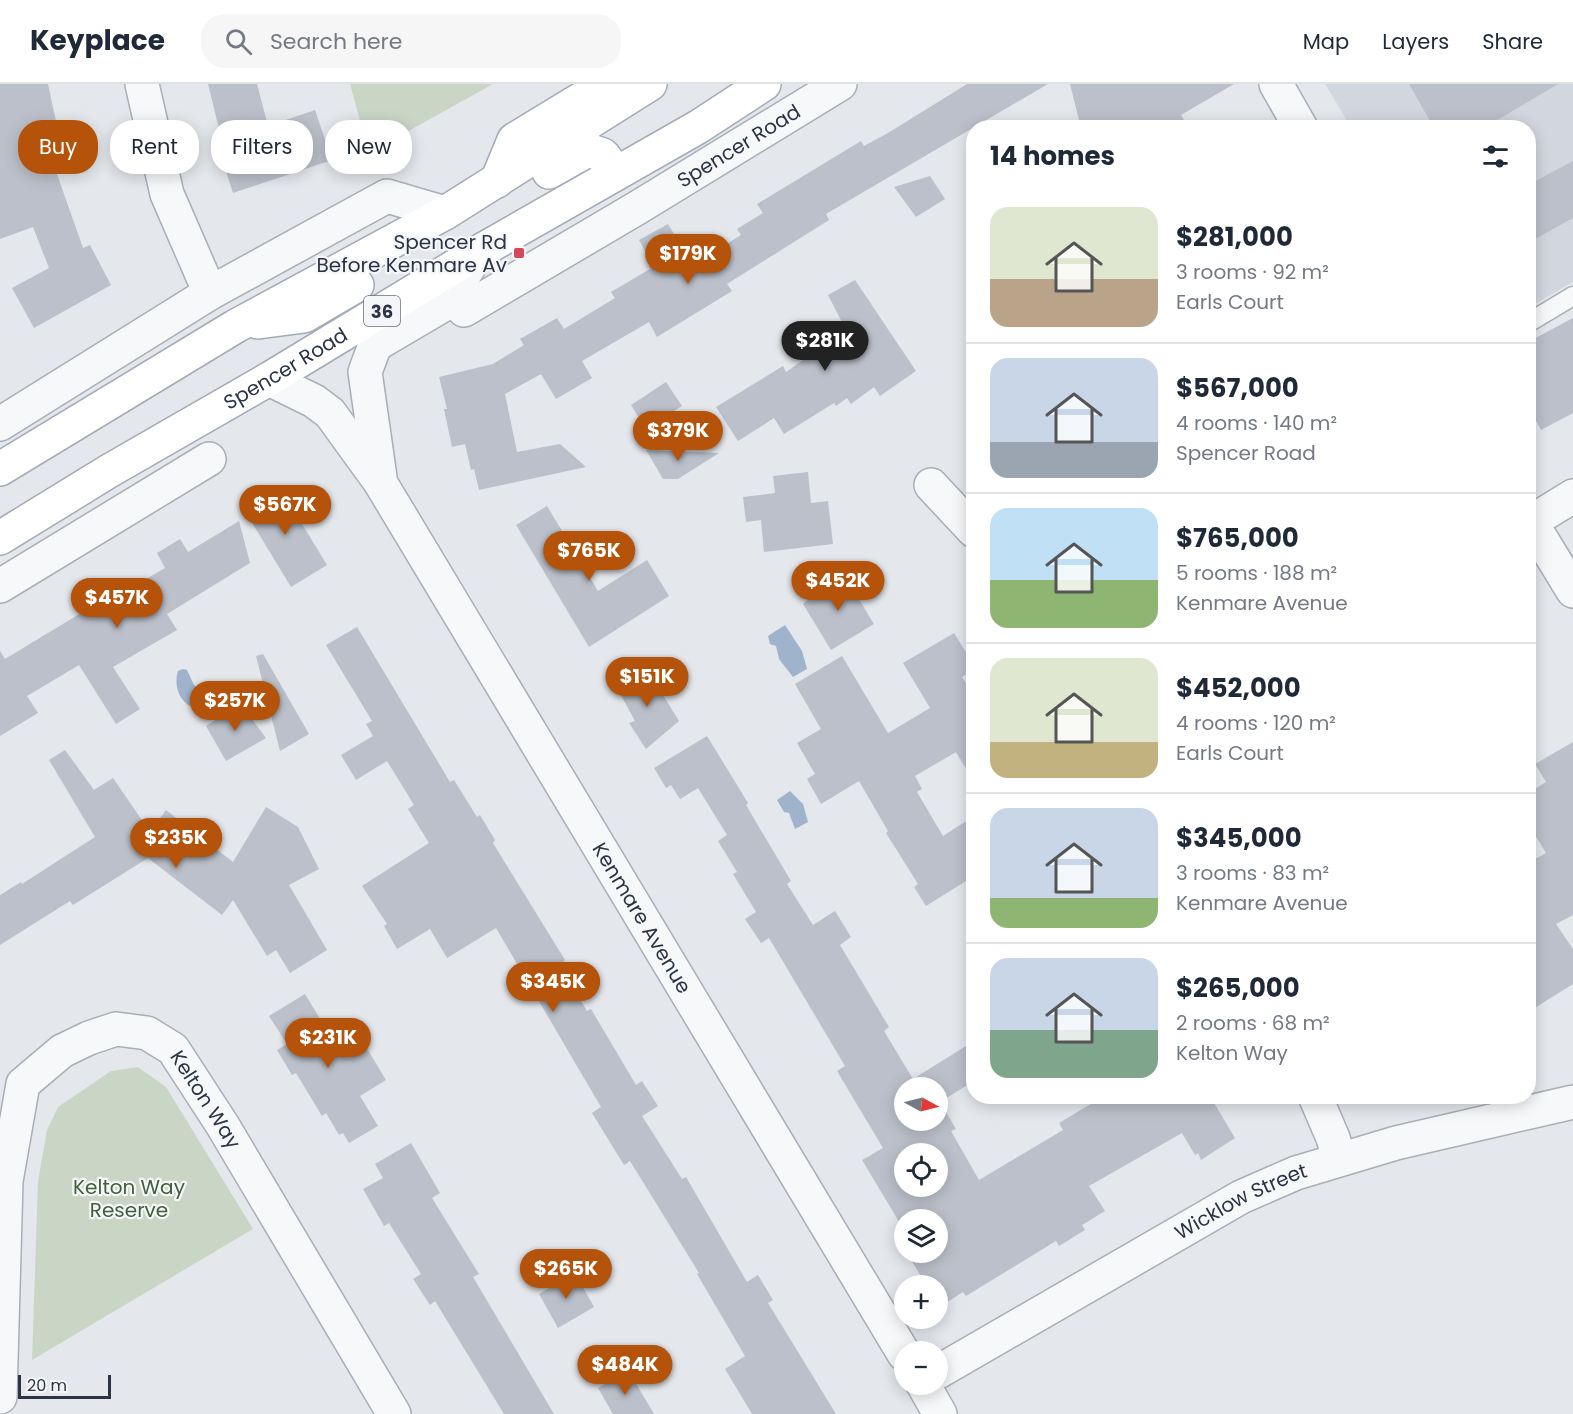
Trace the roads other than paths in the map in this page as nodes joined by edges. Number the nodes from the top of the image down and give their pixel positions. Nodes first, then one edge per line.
1 (142, 84) edge
2 (606, 84) edge
3 (650, 84) edge
4 (764, 84) edge
5 (840, 84) edge
6 (1276, 84) edge
7 (1296, 120) edge
8 (616, 172) junction
9 (497, 181) junction
10 (637, 208) junction
11 (445, 213) junction
12 (477, 253) junction
13 (210, 293) junction
14 (1573, 297) edge
15 (464, 310) dead end
16 (1536, 318) edge
17 (236, 326) junction
18 (269, 379) junction
19 (0, 424) edge
20 (209, 459) dead end
21 (0, 469) edge
22 (109, 471) junction
23 (380, 482) junction
24 (931, 485) dead end
25 (1573, 496) edge
26 (1536, 516) edge
27 (966, 522) edge
28 (95, 529) junction
29 (1536, 529) edge
30 (0, 538) edge
31 (0, 586) edge
32 (1573, 591) edge
33 (1573, 1102) edge
34 (1318, 1104) edge
35 (1339, 1159) junction
36 (896, 1341) edge
37 (948, 1366) edge
38 (929, 1395) edge
39 (0, 1397) edge
40 (394, 1414) edge
41 (940, 1414) edge

1 - 13 street
2 - 9 main road
3 - 9 main road
4 - 8 main road, Spencer Road / 36
5 - 10 street, Spencer Road
6 - 7 street
8 - 10 street
8 - 12 main road, Spencer Road / 36
8 - 17 main road
9 - 11 main road
10 - 15 street, Spencer Road
11 - 13 street
11 - 17 main road
12 - 18 main road, Spencer Road / 36
12 - 23 street, Kenmare Avenue
13 - 19 street
14 - 16 lane
17 - 21 main road
18 - 22 main road, Spencer Road / 36
18 - 23 street, Kenmare Avenue
20 - 28 street
22 - 28 street
22 - 30 main road, Spencer Road / 36
23 - 36 street, Kenmare Avenue
24 - 27 street
25 - 26 street
28 - 31 street
29 - 32 street
33 - 35 street, Wicklow Street
34 - 35 street
35 - 37 street, Wicklow Street
38 - 41 street
39 - 40 street, Kelton Way

